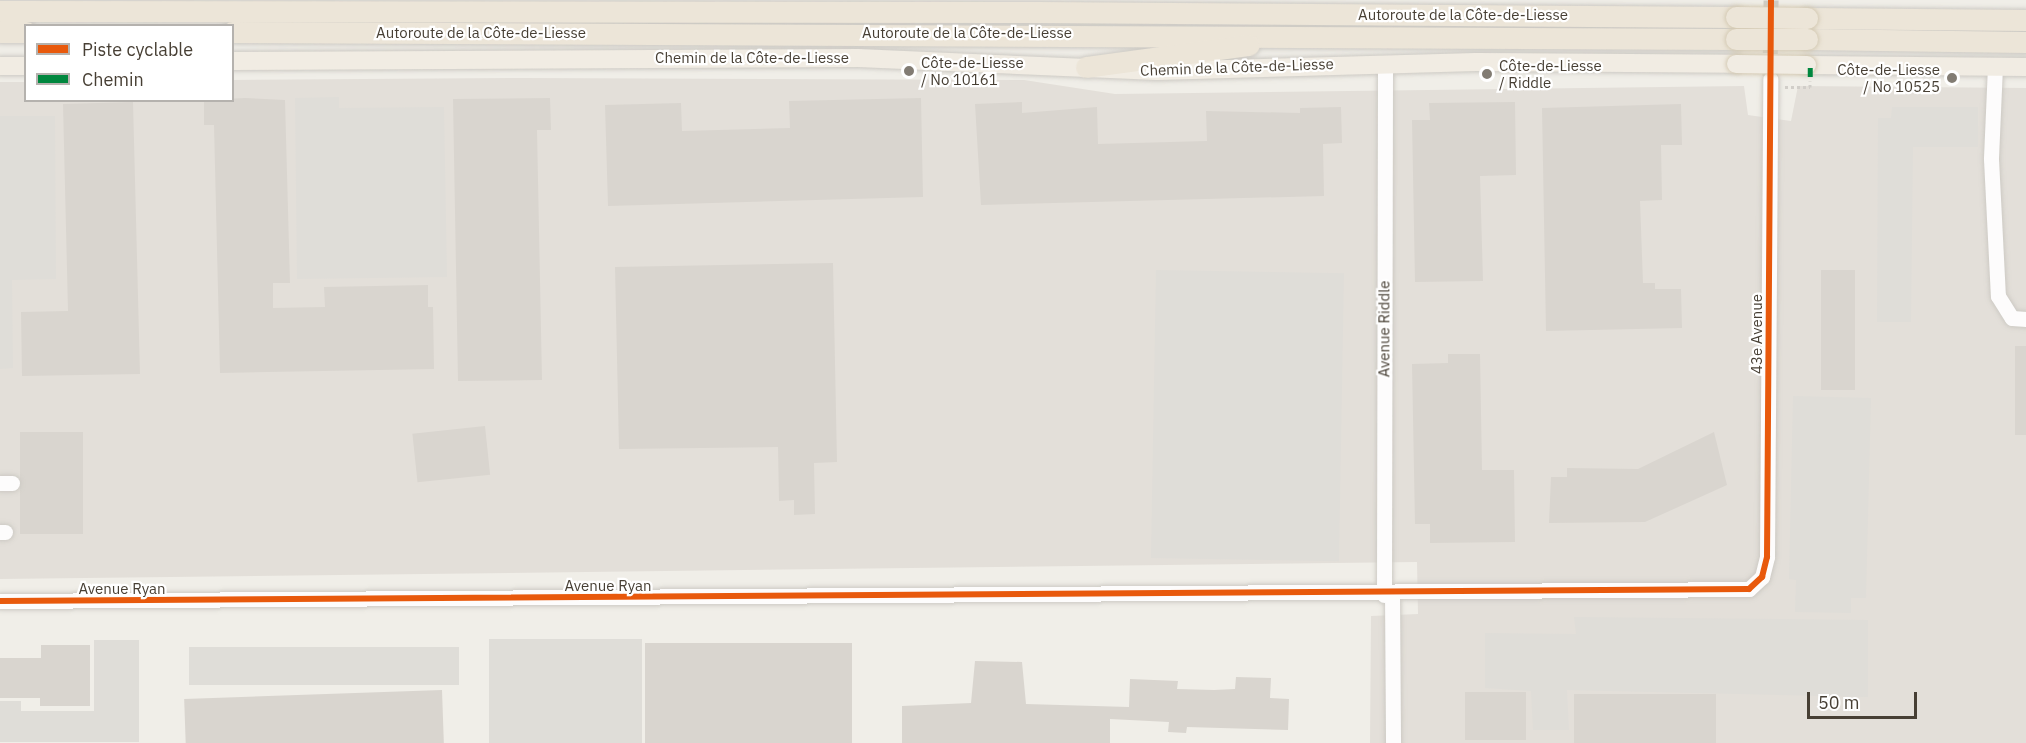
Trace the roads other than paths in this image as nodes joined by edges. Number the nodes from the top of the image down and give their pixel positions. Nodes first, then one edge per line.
1 (0, 5) edge
2 (2026, 7) edge
3 (0, 11) edge
4 (46, 12) junction
5 (1920, 19) junction
6 (2026, 20) edge
7 (1736, 28) junction
8 (0, 32) edge
9 (24, 32) edge
10 (234, 32) edge
11 (1315, 35) junction
12 (2026, 42) edge
13 (234, 61) edge
14 (1385, 63) junction
15 (0, 66) edge
16 (24, 66) edge
17 (1995, 66) junction
18 (1086, 67) junction
19 (2026, 67) edge
20 (1770, 79) tunnel mouth
21 (2026, 319) edge
22 (1755, 586) joint
23 (1388, 595) junction
24 (0, 601) edge
25 (1393, 743) edge

1 - 4 highway
2 - 5 highway
3 - 4 highway, Autoroute de la Côte-de-Liesse
4 - 7 highway, Autoroute de la Côte-de-Liesse
5 - 6 highway, Autoroute de la Côte-de-Liesse
5 - 7 highway, Autoroute de la Côte-de-Liesse, bridge
7 - 11 highway, Autoroute de la Côte-de-Liesse
7 - 12 highway, Autoroute de la Côte-de-Liesse, bridge
8 - 9 highway
10 - 11 highway, Autoroute de la Côte-de-Liesse
11 - 18 highway
13 - 18 main road, Chemin de la Côte-de-Liesse
14 - 17 main road, Chemin de la Côte-de-Liesse, bridge
14 - 18 main road, Chemin de la Côte-de-Liesse
14 - 23 street, Avenue Riddle
15 - 16 main road
17 - 19 main road, Chemin de la Côte-de-Liesse
17 - 21 street
20 - 22 street, 43e Avenue
22 - 23 street, Avenue Ryan
23 - 24 street, Avenue Ryan
23 - 25 street, Avenue Riddle

